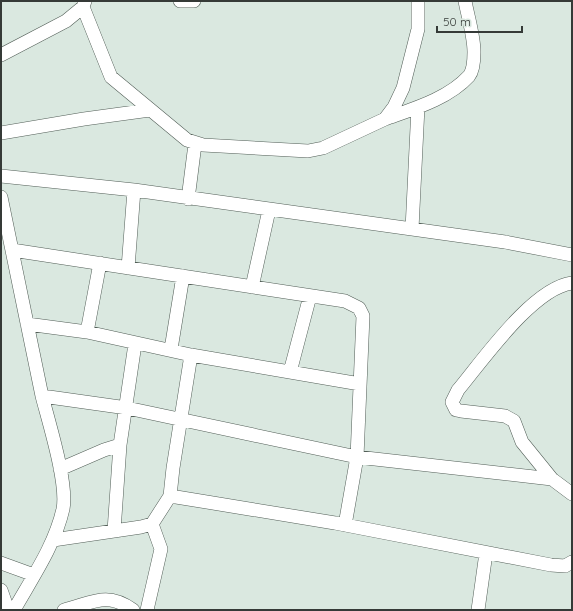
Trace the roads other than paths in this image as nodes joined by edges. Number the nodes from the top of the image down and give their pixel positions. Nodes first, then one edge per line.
1 (180, 1) edge
2 (194, 1) edge
3 (418, 1) edge
4 (465, 1) edge
5 (84, 4) edge
6 (1, 55) edge
7 (418, 107) junction
8 (150, 110) junction
9 (384, 119) junction
10 (1, 133) edge
11 (195, 144) junction
12 (1, 176) edge
13 (134, 190) junction
14 (1, 197) edge
15 (188, 199) junction
16 (269, 210) junction
17 (412, 229) junction
18 (5, 235) edge
19 (12, 250) junction
20 (572, 255) edge
21 (100, 263) junction
22 (128, 268) junction
23 (183, 276) junction
24 (572, 283) edge
25 (252, 287) junction
26 (310, 296) junction
27 (27, 324) junction
28 (87, 332) junction
29 (136, 344) junction
30 (171, 349) junction
31 (191, 355) junction
32 (290, 372) junction
33 (360, 384) junction
34 (42, 396) junction
35 (126, 408) junction
36 (181, 419) junction
37 (120, 446) junction
38 (357, 457) junction
39 (60, 469) junction
40 (552, 479) junction
41 (572, 494) edge
42 (170, 496) junction
43 (152, 524) junction
44 (345, 525) junction
45 (114, 531) junction
46 (53, 540) junction
47 (486, 552) junction
48 (572, 562) edge
49 (1, 563) edge
50 (34, 575) junction
51 (1, 590) edge
52 (8, 610) edge
53 (14, 610) edge
54 (64, 610) edge
55 (133, 610) edge
56 (147, 610) edge
57 (478, 610) edge

1 - 2 street
3 - 9 street
4 - 7 street
5 - 6 street
5 - 8 street
7 - 9 street
7 - 17 street
8 - 10 street
8 - 11 street
9 - 11 street
11 - 15 street
12 - 13 street
13 - 15 street
13 - 22 street
14 - 18 street
15 - 16 street
16 - 17 street
16 - 25 street
17 - 20 street
18 - 19 street
19 - 21 street
19 - 27 street
21 - 22 street
21 - 28 street
22 - 23 street
23 - 25 street
23 - 30 street
24 - 40 street
25 - 26 street
26 - 32 street
26 - 33 street
27 - 28 street
27 - 34 street
28 - 29 street
29 - 30 street
29 - 35 street
30 - 31 street
31 - 32 street
31 - 36 street
32 - 33 street
33 - 38 street
34 - 35 street
34 - 39 street
35 - 36 street
35 - 37 street
36 - 38 street
36 - 42 street
37 - 39 street
37 - 45 street
38 - 40 street
38 - 44 street
39 - 46 street
40 - 41 street
42 - 43 street
42 - 44 street
43 - 45 street
43 - 56 street
44 - 47 street
45 - 46 street
46 - 50 street
47 - 48 street
47 - 57 street
49 - 50 street
50 - 53 street
51 - 52 street
54 - 55 street

